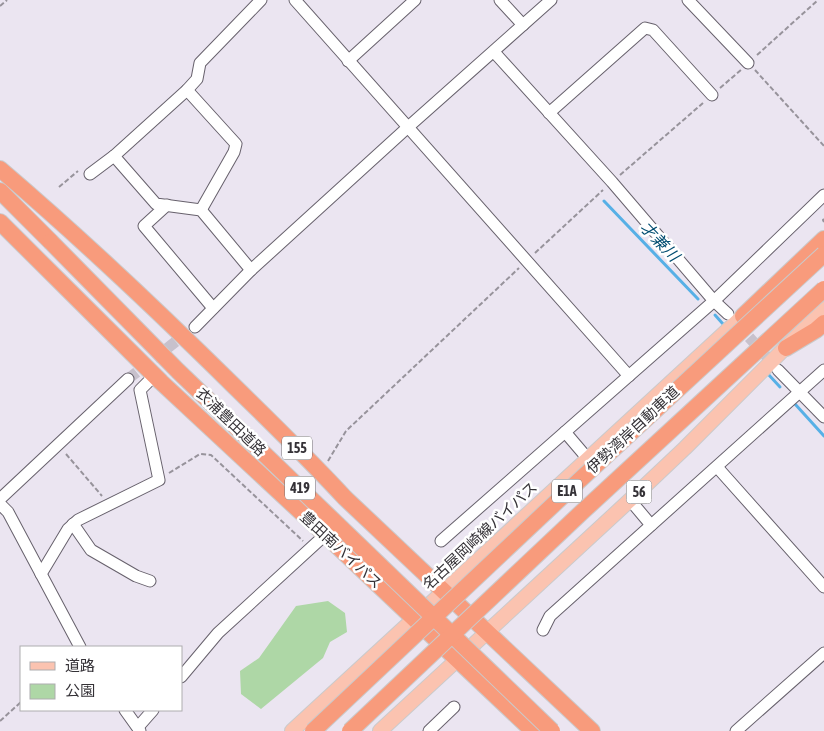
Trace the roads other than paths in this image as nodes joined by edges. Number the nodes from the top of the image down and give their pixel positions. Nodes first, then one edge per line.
1 (262, 0) edge
2 (295, 0) edge
3 (415, 0) edge
4 (500, 0) edge
5 (551, 0) edge
6 (688, 0) edge
7 (523, 25) junction
8 (494, 52) junction
9 (348, 61) junction
10 (748, 63) road end
11 (187, 90) junction
12 (712, 95) dead end
13 (549, 113) junction
14 (407, 128) junction
15 (114, 156) junction
16 (0, 169) edge
17 (90, 174) dead end
18 (0, 191) edge
19 (824, 195) edge
20 (0, 204) edge
21 (167, 205) junction
22 (201, 210) junction
23 (0, 222) edge
24 (824, 239) edge
25 (48, 245) junction
26 (824, 247) edge
27 (824, 254) edge
28 (251, 270) junction
29 (824, 289) edge
30 (714, 301) junction
31 (213, 308) junction
32 (824, 309) edge
33 (736, 315) junction
34 (824, 323) edge
35 (195, 327) tunnel mouth
36 (786, 348) junction
37 (778, 370) tunnel mouth
38 (824, 370) edge
39 (154, 376) junction
40 (629, 376) junction
41 (128, 379) tunnel mouth
42 (801, 392) junction
43 (824, 417) edge
44 (565, 432) junction
45 (588, 459) junction
46 (717, 467) junction
47 (0, 499) edge
48 (630, 500) junction
49 (0, 504) edge
50 (73, 524) junction
51 (651, 525) junction
52 (325, 535) junction
53 (441, 541) dead end
54 (41, 574) junction
55 (150, 581) dead end
56 (824, 587) edge
57 (444, 592) junction
58 (414, 619) junction
59 (543, 630) dead end
60 (487, 632) junction
61 (79, 646) edge
62 (824, 653) edge
63 (457, 659) junction
64 (182, 676) edge
65 (454, 707) dead end
66 (126, 711) edge
67 (152, 711) edge
68 (139, 729) edge
69 (292, 731) edge
70 (312, 731) edge
71 (350, 731) edge
72 (380, 731) edge
73 (429, 731) edge
74 (533, 731) edge
75 (543, 731) edge
76 (552, 731) edge
77 (592, 731) edge
78 (736, 731) edge

1 - 11 street
2 - 9 street
3 - 9 street
4 - 7 street
5 - 7 street
6 - 10 street
7 - 8 street
8 - 13 street
8 - 14 street
9 - 14 street
11 - 15 street
11 - 22 street
12 - 13 street
13 - 30 street
14 - 28 street
14 - 40 street
15 - 17 street
15 - 21 street
16 - 57 highway, 155
18 - 25 highway, 衣浦豊田道路 / 419
19 - 30 street
20 - 25 highway, 衣浦豊田道路 / 419
21 - 22 street
21 - 31 street
22 - 28 street
23 - 39 highway, 豊田南バイパス
24 - 33 highway
25 - 75 highway, 衣浦豊田道路 / 419, bridge
25 - 76 highway, 衣浦豊田道路 / 419, bridge
26 - 33 main road, 名古屋岡崎線バイパス
27 - 70 highway, 伊勢湾岸自動車道 / E1A, bridge
28 - 31 street
29 - 71 highway, 伊勢湾岸自動車道 / E1A, bridge
30 - 33 street
30 - 40 street
31 - 35 street
32 - 36 main road, 56
33 - 45 main road, 名古屋岡崎線バイパス
34 - 36 highway
36 - 48 main road, 56
37 - 42 street
38 - 42 street
39 - 50 street
39 - 52 highway, 豊田南バイパス
40 - 44 street
41 - 47 street
42 - 43 street
42 - 46 street
44 - 45 street
44 - 53 street
45 - 57 main road, 名古屋岡崎線バイパス
46 - 51 street
46 - 56 street
48 - 51 street
48 - 60 main road, 56
49 - 54 street
50 - 54 street
50 - 55 street
51 - 59 street
52 - 58 highway, 豊田南バイパス
52 - 64 street
54 - 61 street
57 - 58 main road, 名古屋岡崎線バイパス
57 - 60 highway, 155
58 - 63 highway, 豊田南バイパス
58 - 69 main road, 名古屋岡崎線バイパス
60 - 63 main road, 56
60 - 77 highway, 155
62 - 78 street
63 - 72 main road, 56
63 - 74 highway, 豊田南バイパス
65 - 73 street
66 - 68 street
67 - 68 street

